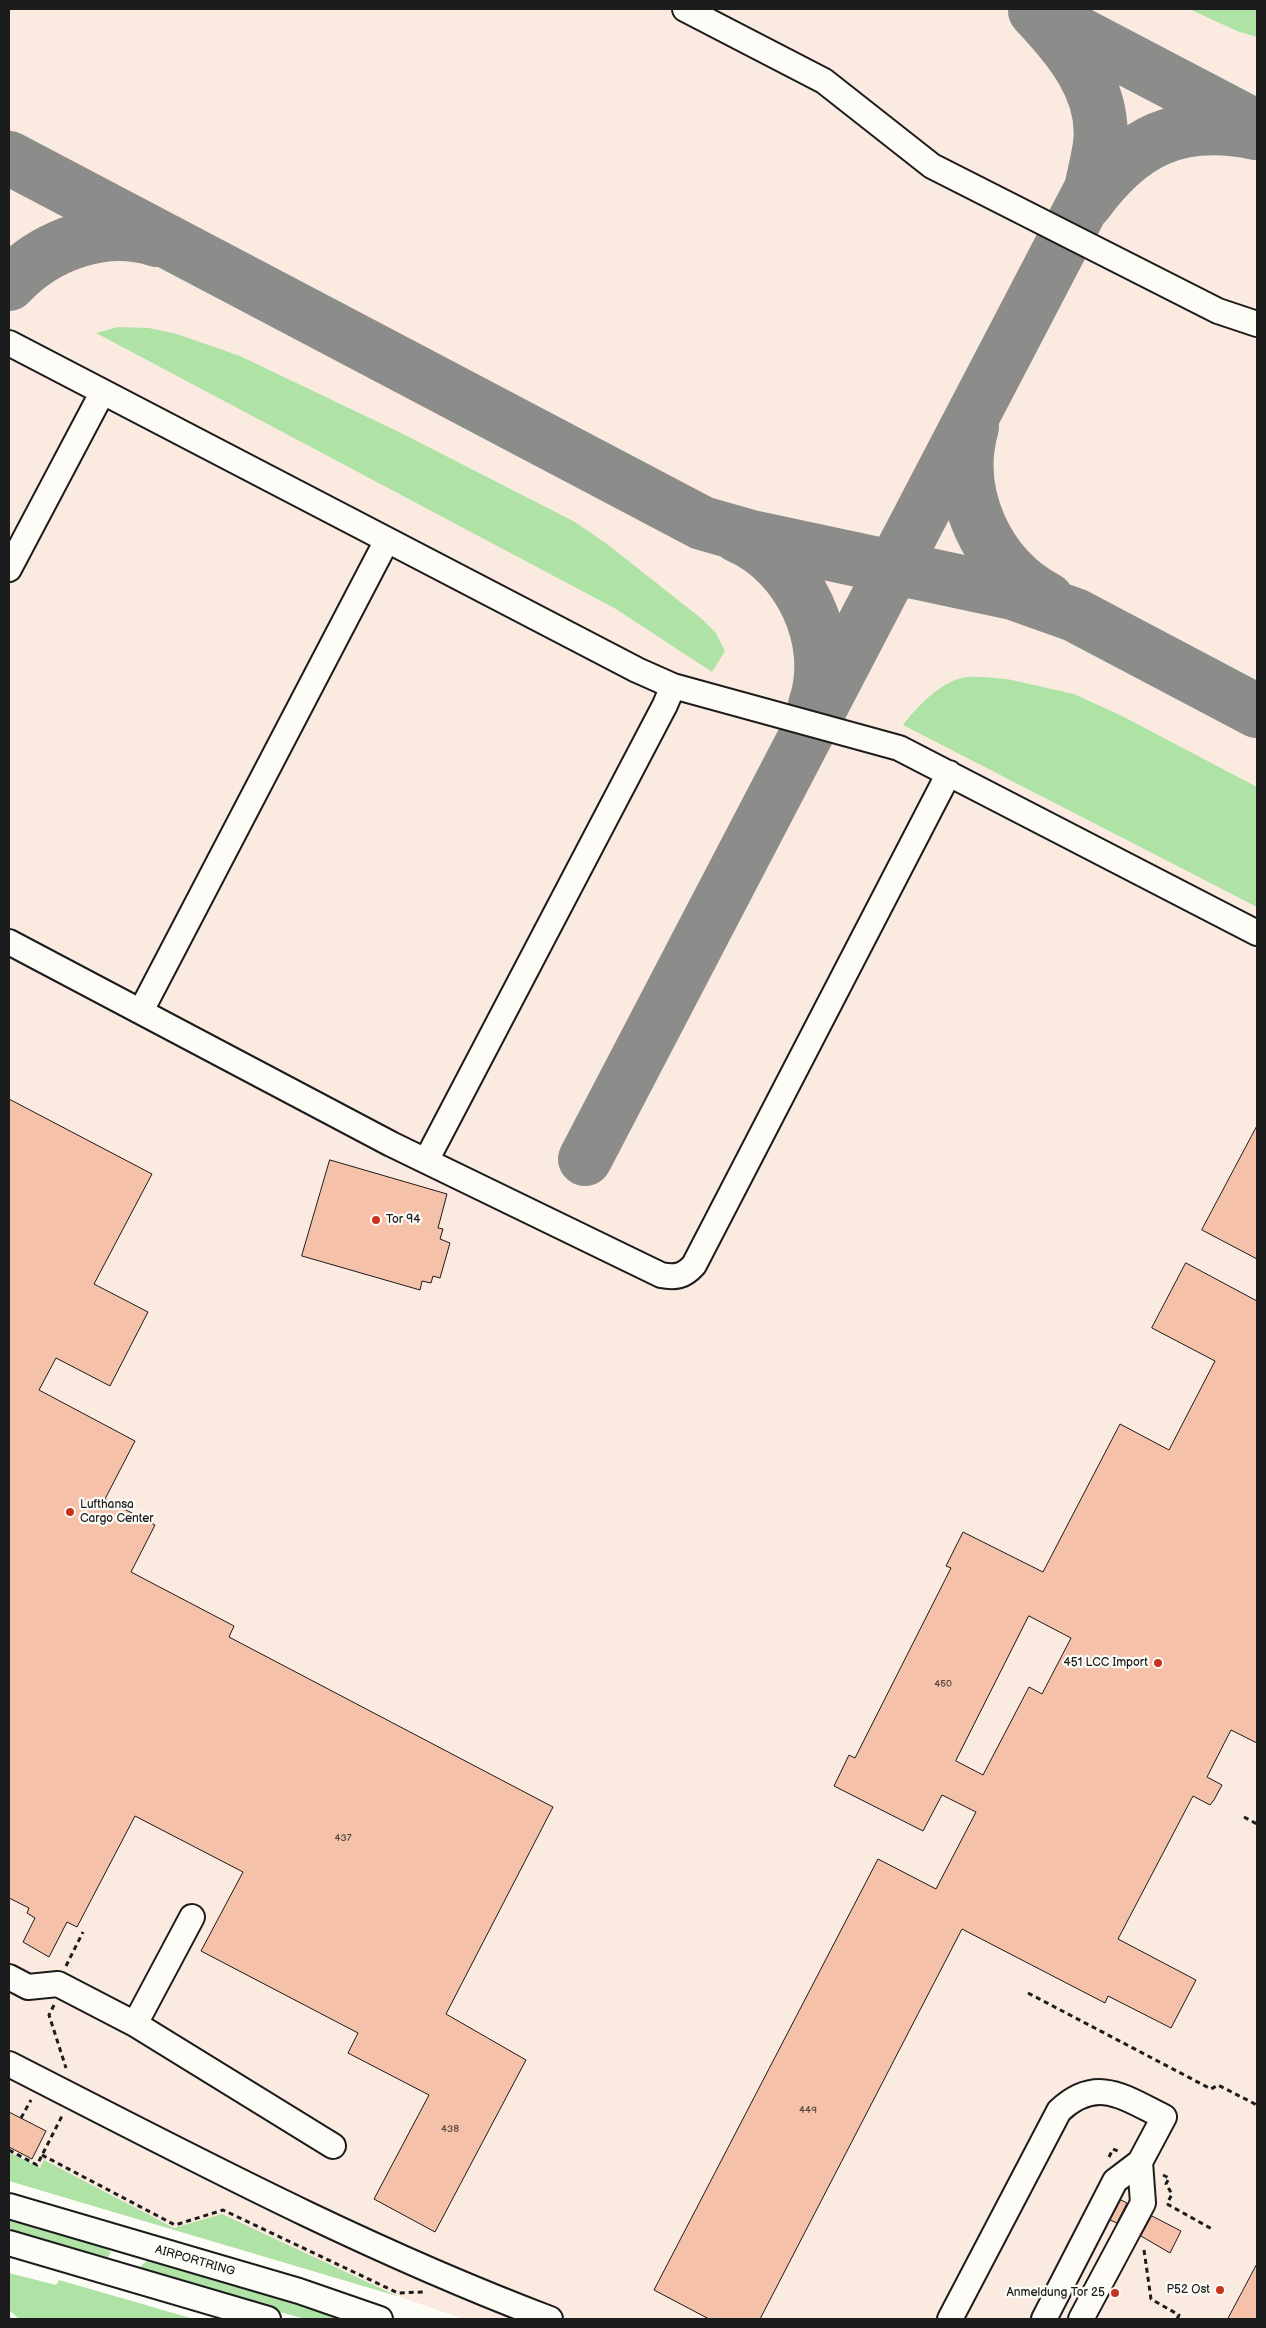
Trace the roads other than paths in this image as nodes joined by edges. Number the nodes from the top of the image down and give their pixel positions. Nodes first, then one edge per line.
1 (685, 9) edge
2 (1257, 324) edge
3 (9, 343) edge
4 (102, 393) junction
5 (387, 540) junction
6 (9, 569) edge
7 (673, 686) junction
8 (949, 773) junction
9 (1257, 933) edge
10 (9, 942) edge
11 (141, 1011) junction
12 (426, 1160) junction
13 (192, 1916) dead end
14 (9, 1977) edge
15 (135, 2024) junction
16 (9, 2064) edge
17 (333, 2146) dead end
18 (1140, 2162) junction
19 (9, 2206) edge
20 (9, 2243) edge
21 (268, 2319) edge
22 (380, 2319) edge
23 (550, 2319) edge
24 (950, 2319) edge
25 (1044, 2319) edge
26 (1080, 2319) edge

1 - 2 street
3 - 4 street
4 - 5 street
4 - 6 street
5 - 7 street
5 - 11 street
7 - 8 street
7 - 12 street
8 - 9 street
8 - 12 street
10 - 11 street
11 - 12 street
13 - 15 street
14 - 15 street
15 - 17 street
16 - 23 street
18 - 24 street
18 - 25 street
18 - 26 street
19 - 22 street, AIRPORTRING
20 - 21 street

